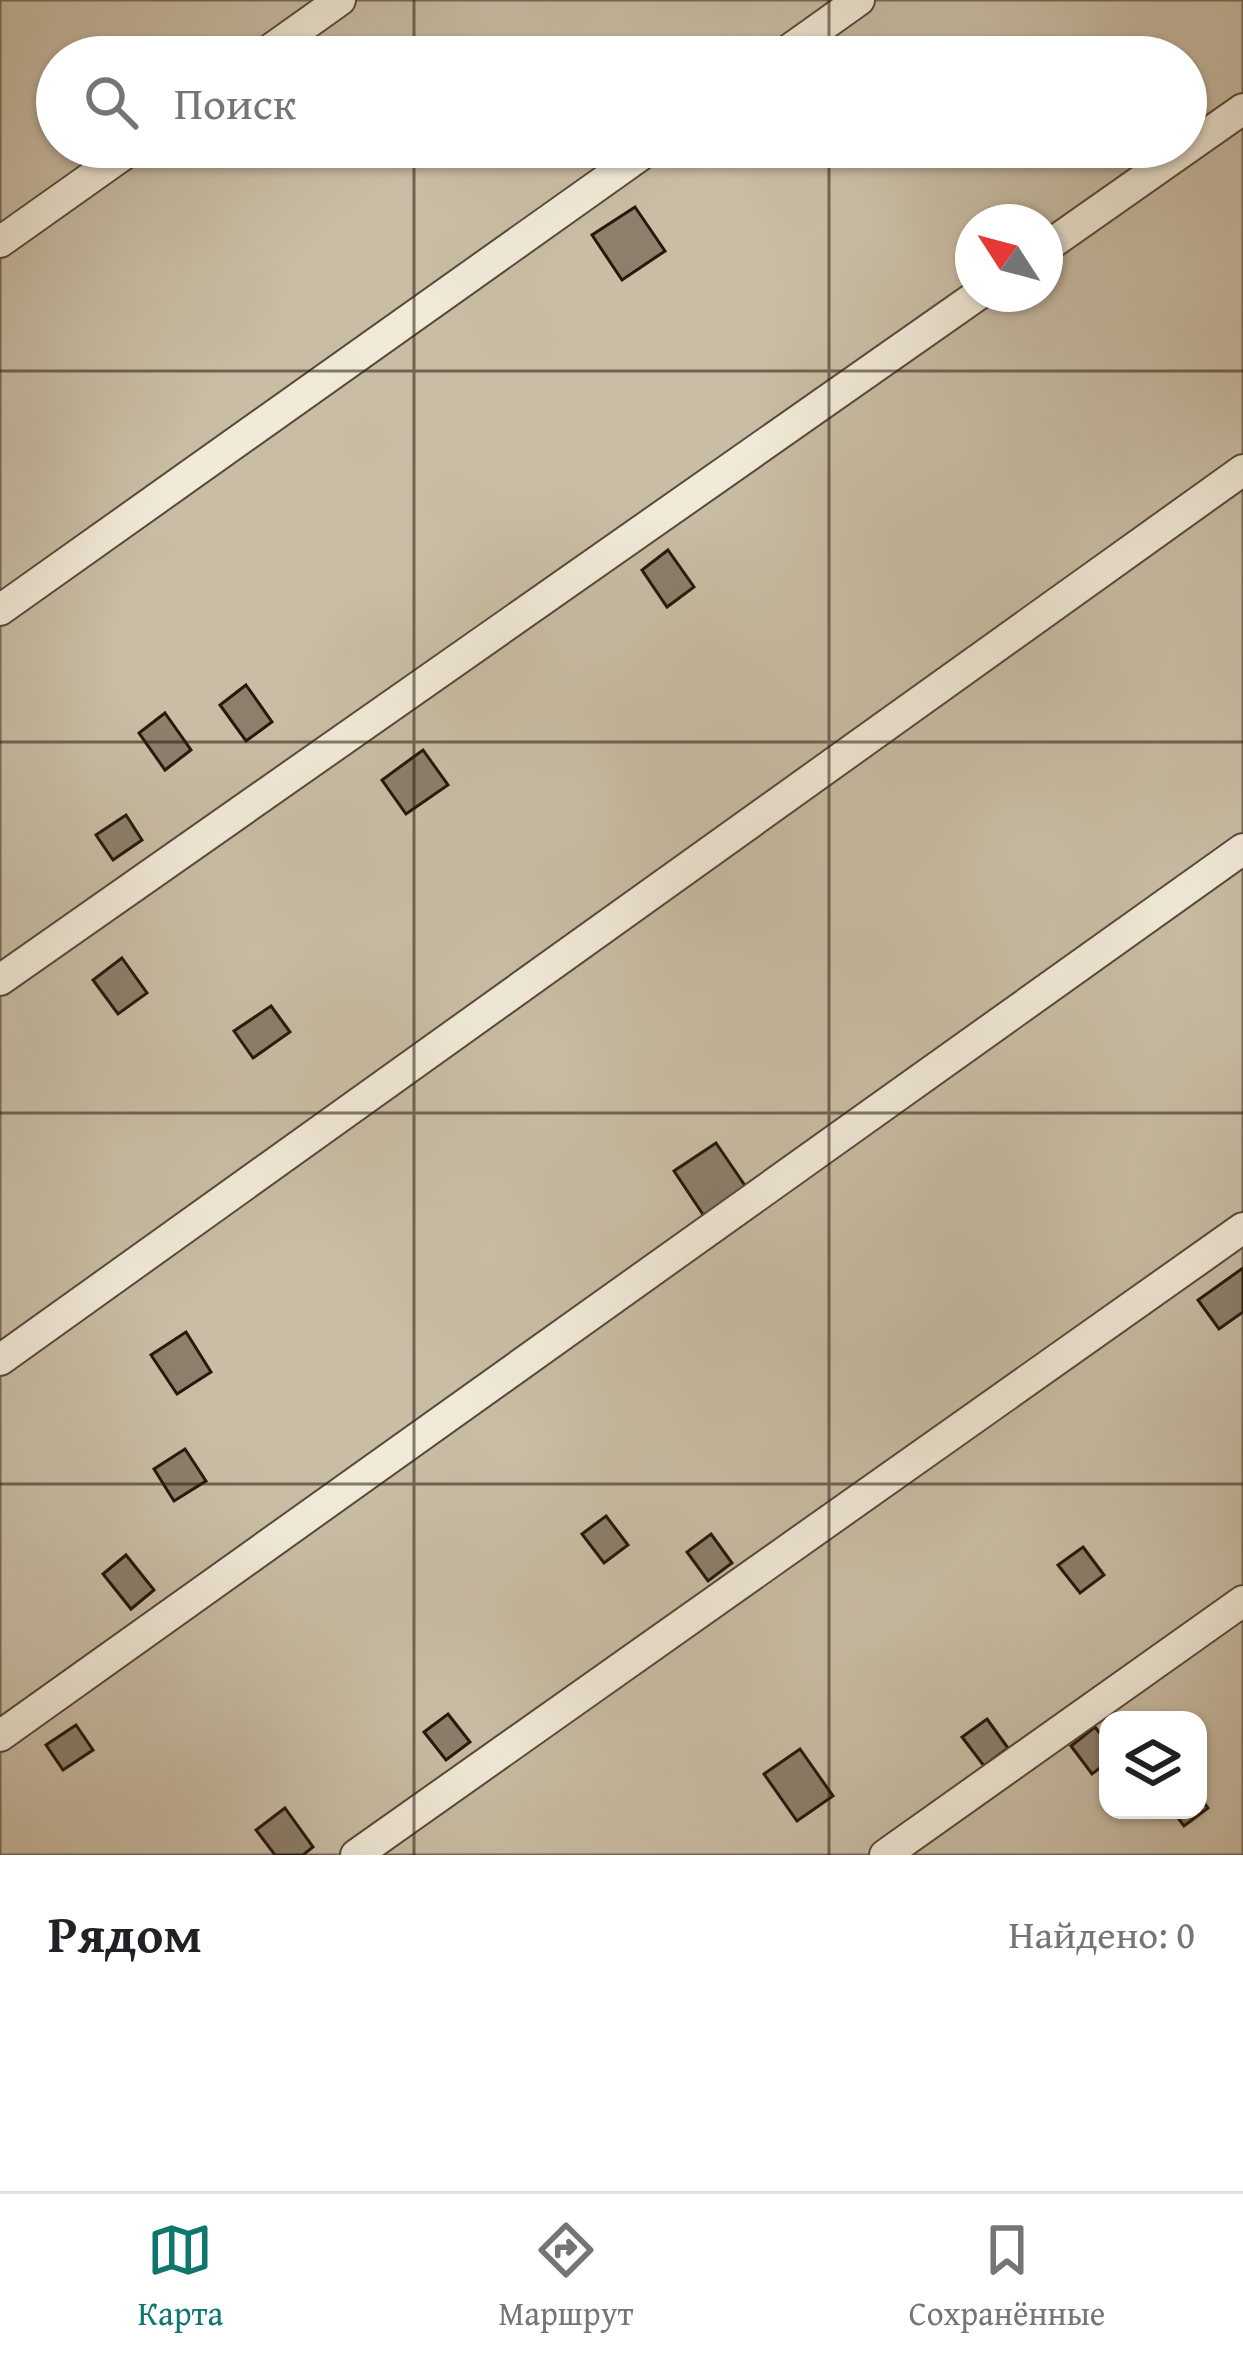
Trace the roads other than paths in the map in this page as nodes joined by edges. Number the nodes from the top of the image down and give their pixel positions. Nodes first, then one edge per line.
1 (340, 0) edge
2 (859, 0) edge
3 (289, 36) edge
4 (808, 36) edge
5 (1243, 109) edge
6 (1207, 134) edge
7 (104, 168) edge
8 (622, 168) edge
9 (1159, 168) edge
10 (1063, 235) edge
11 (0, 242) edge
12 (955, 311) edge
13 (1243, 470) edge
14 (0, 610) edge
15 (1243, 849) edge
16 (0, 980) edge
17 (1243, 1228) edge
18 (0, 1360) edge
19 (1243, 1601) edge
20 (0, 1736) edge
21 (356, 1855) edge
22 (885, 1855) edge

1 - 3 lane
2 - 4 lane
5 - 6 lane
7 - 11 lane
8 - 14 lane
9 - 10 lane
12 - 16 lane
13 - 18 lane
15 - 20 lane
17 - 21 lane
19 - 22 lane

